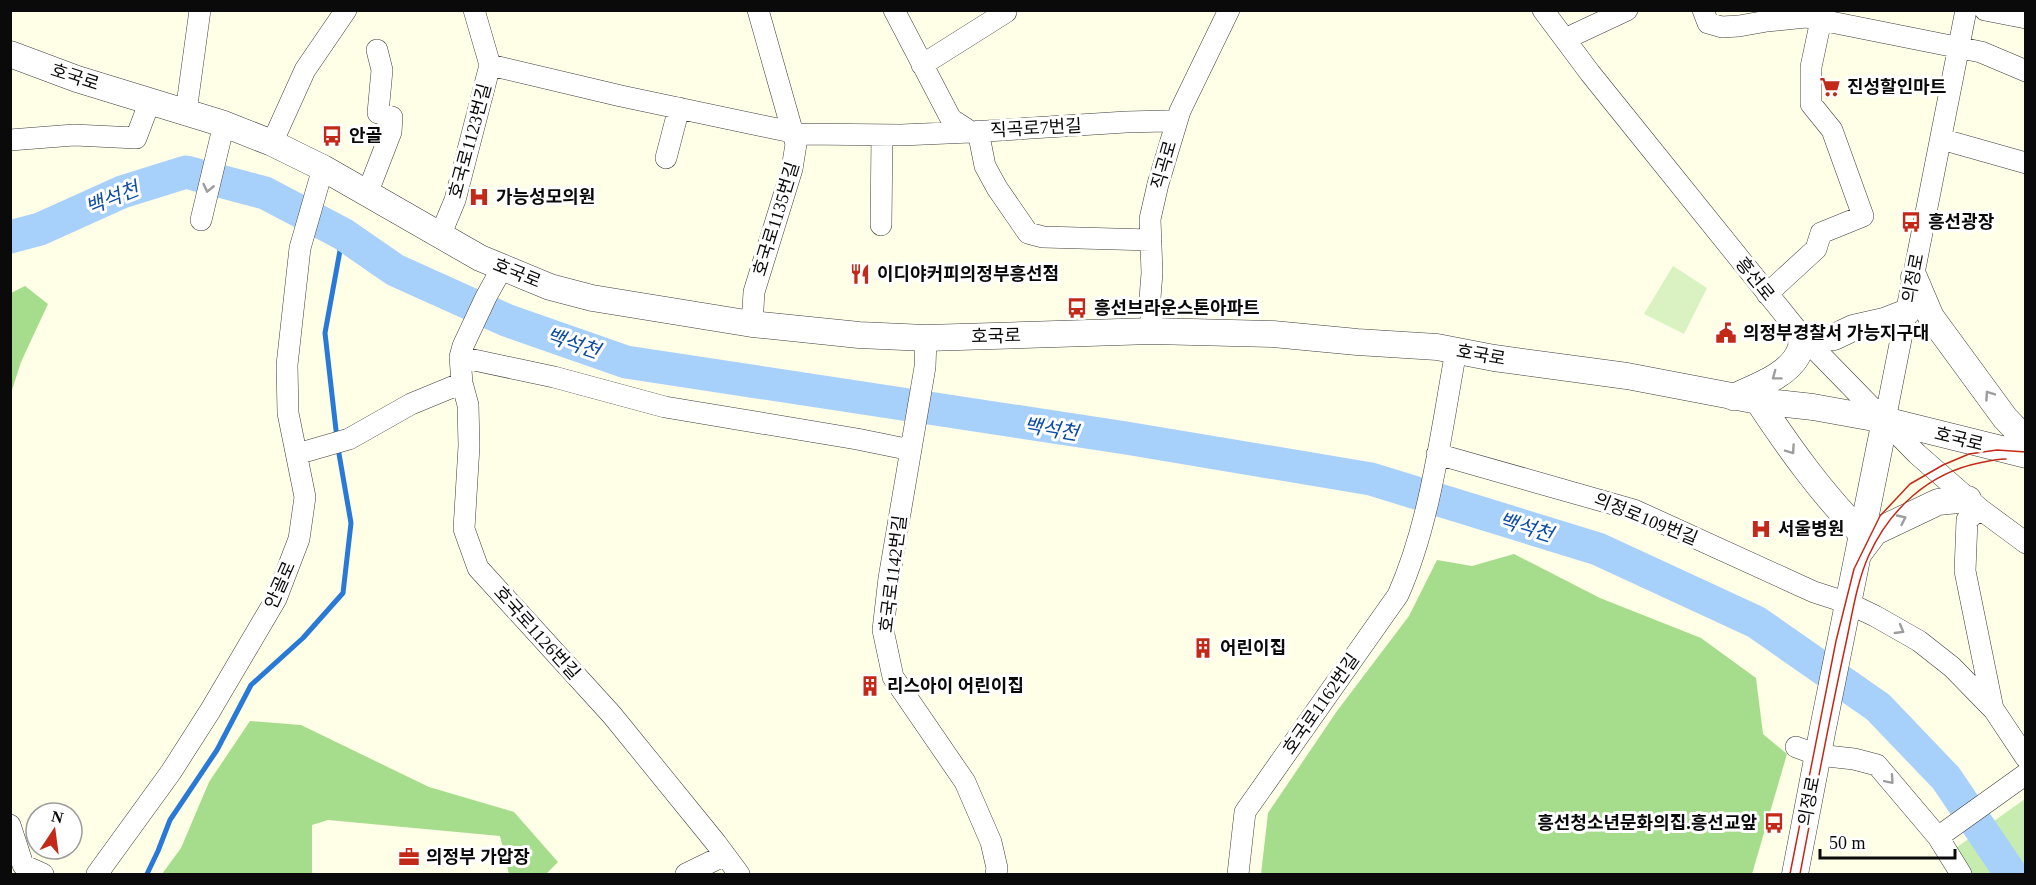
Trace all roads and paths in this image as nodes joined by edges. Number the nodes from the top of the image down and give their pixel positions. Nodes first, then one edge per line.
1 (200, 10) edge
2 (346, 10) edge
3 (474, 10) edge
4 (758, 10) edge
5 (894, 10) edge
6 (1229, 10) edge
7 (1542, 10) edge
8 (1627, 10) edge
9 (1703, 10) edge
10 (1966, 10) edge
11 (1985, 10) edge
12 (1006, 12) dead end
13 (2025, 18) edge
14 (1821, 20) junction
15 (1565, 39) junction
16 (1959, 47) junction
17 (377, 50) dead end
18 (10, 54) edge
19 (490, 65) junction
20 (922, 65) junction
21 (2025, 70) edge
22 (150, 101) junction
23 (679, 108) junction
24 (186, 112) junction
25 (1176, 123) junction
26 (224, 124) junction
27 (974, 132) junction
28 (792, 133) junction
29 (882, 135) junction
30 (1941, 139) junction
31 (10, 140) edge
32 (272, 143) junction
33 (666, 158) dead end
34 (2025, 163) edge
35 (320, 179) junction
36 (367, 194) junction
37 (201, 220) dead end
38 (881, 225) dead end
39 (440, 236) junction
40 (1151, 240) junction
41 (502, 268) junction
42 (1914, 277) junction
43 (1767, 294) junction
44 (1907, 312) junction
45 (753, 324) junction
46 (1152, 331) junction
47 (1801, 335) junction
48 (926, 338) junction
49 (461, 351) junction
50 (1456, 351) junction
51 (462, 383) junction
52 (1731, 397) junction
53 (1758, 401) junction
54 (1886, 420) junction
55 (2025, 440) edge
56 (911, 450) junction
57 (1437, 453) junction
58 (297, 454) junction
59 (2025, 455) edge
60 (1974, 504) junction
61 (2025, 543) edge
62 (1861, 545) junction
63 (1847, 610) junction
64 (1994, 710) junction
65 (1807, 751) junction
66 (2025, 758) edge
67 (2025, 774) edge
68 (10, 825) edge
69 (1938, 837) junction
70 (725, 855) junction
71 (43, 874) edge
72 (97, 874) edge
73 (686, 874) edge
74 (738, 874) edge
75 (996, 874) edge
76 (1238, 874) edge
77 (1795, 874) edge
78 (1960, 874) edge

1 - 24 street
2 - 32 street
3 - 19 street, 호국로1123번길
4 - 28 street, 호국로1135번길
5 - 20 street, 직곡로7번길
6 - 25 street, 직곡로
7 - 15 street, 흥선로
8 - 15 street
9 - 14 street
10 - 16 street, 의정로
11 - 13 street
12 - 20 street
14 - 16 street
14 - 43 street
15 - 43 street, 흥선로
16 - 21 street
16 - 30 street, 의정로
17 - 36 street
18 - 22 street, 호국로
19 - 23 street
19 - 39 street, 호국로1123번길
20 - 27 street, 직곡로7번길
22 - 24 street, 호국로
22 - 31 street
23 - 28 street
23 - 33 street
24 - 26 street, 호국로
25 - 27 street, 직곡로7번길
25 - 40 street, 직곡로
26 - 32 street, 호국로
26 -> 37 street
27 - 29 street
27 - 40 street
28 - 29 street
28 - 45 street, 호국로1135번길
29 - 38 street
30 - 34 street
30 - 42 street, 의정로
32 - 35 street, 호국로
35 - 36 street, 호국로
35 - 58 street, 안골로
36 - 39 street, 호국로
39 - 41 street, 호국로
40 - 46 street, 직곡로
41 - 45 street, 호국로
41 - 49 street
42 - 44 street, 의정로
55 -> 42 street
43 - 47 street, 흥선로
44 - 47 street
44 - 54 street, 의정로
45 - 48 street, 호국로
46 - 48 street, 호국로
46 - 50 street, 호국로
47 -> 52 street
47 - 54 street, 흥선로
48 - 56 street, 호국로1142번길
49 - 51 street, 호국로1126번길
49 - 56 street
50 - 52 street, 호국로
50 - 57 street
51 - 58 street
51 - 70 street, 호국로1126번길
52 - 53 street, 호국로
53 - 54 street, 호국로
53 -> 62 street
54 - 59 street, 호국로
54 - 60 street, 흥선로
54 - 62 street, 의정로
56 - 75 street, 호국로1142번길
57 - 63 street, 의정로109번길
57 - 76 street, 호국로1162번길
58 - 72 street, 안골로
60 - 61 street, 흥선로
62 -> 60 street
60 - 64 street
62 - 63 street, 의정로
63 -> 64 street, 의정로109번길
63 - 65 street, 의정로
64 - 66 street
65 -> 69 street
65 - 77 street, 의정로
67 - 69 street
68 - 71 street
69 - 78 street
70 - 73 street
70 - 74 street, 호국로1126번길

